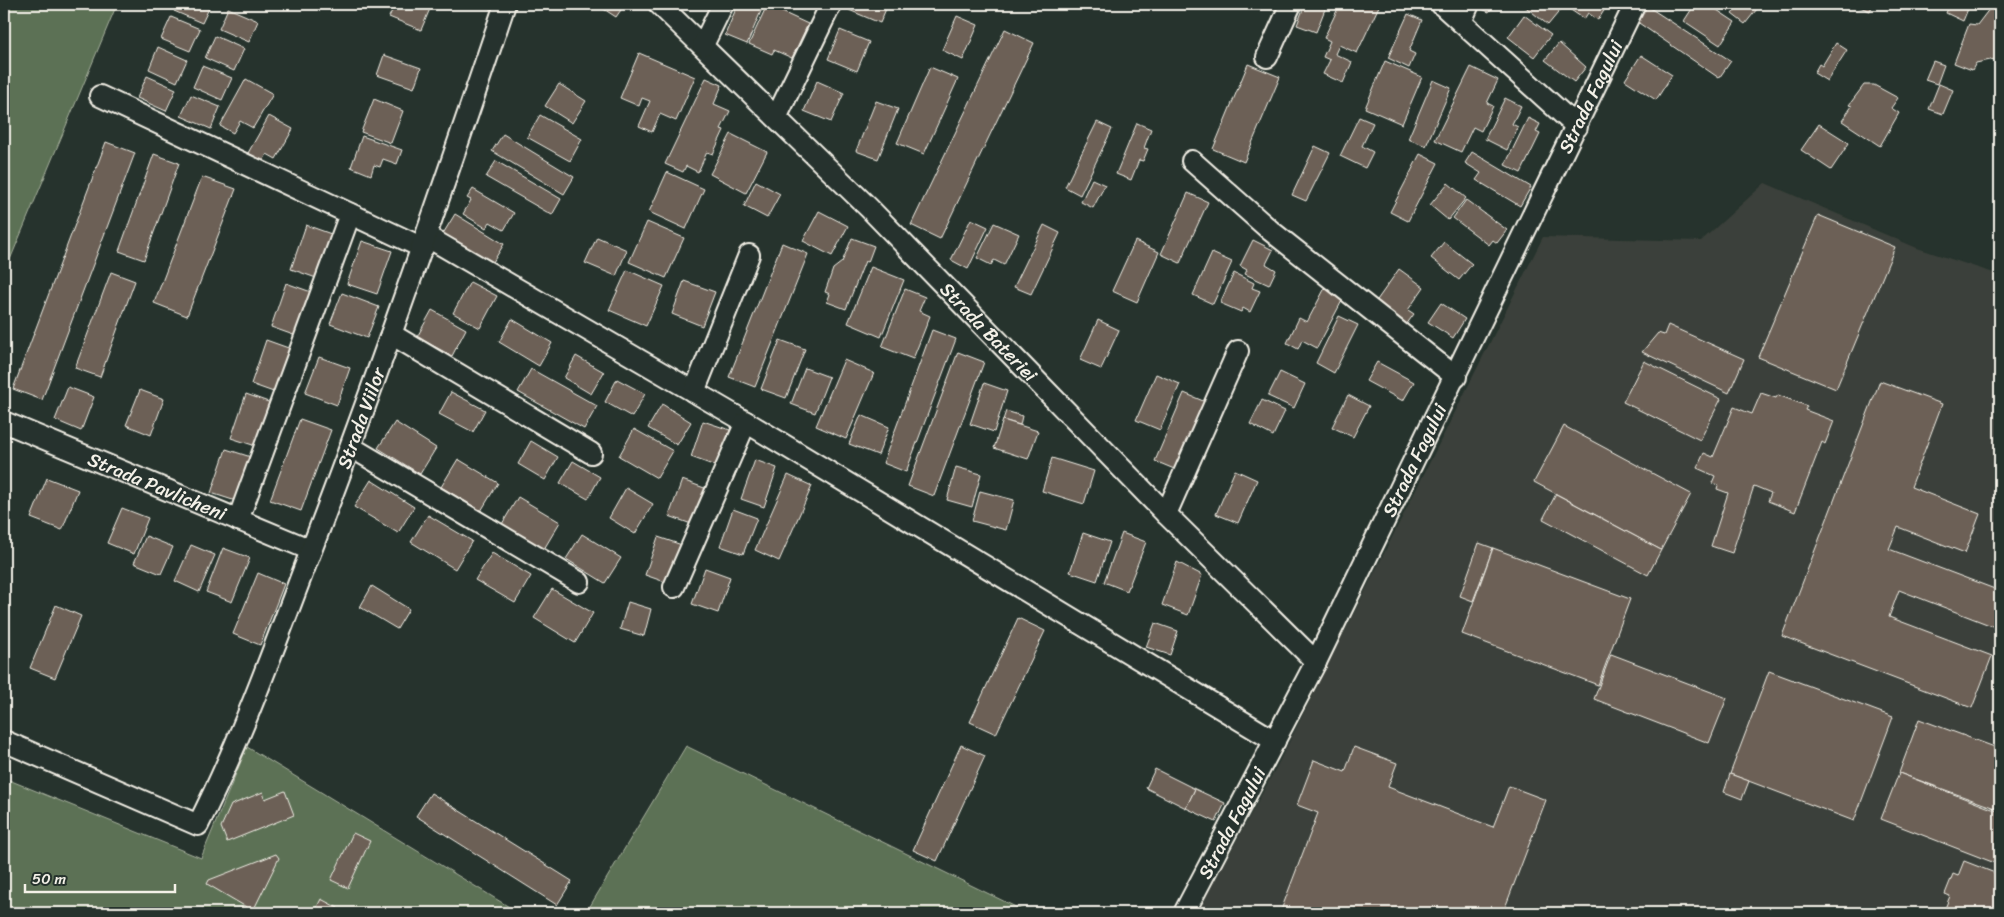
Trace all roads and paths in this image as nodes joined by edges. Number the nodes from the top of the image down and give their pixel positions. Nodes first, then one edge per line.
1 (505, 4) edge
2 (659, 4) edge
3 (723, 4) edge
4 (831, 4) edge
5 (1291, 4) edge
6 (1441, 4) edge
7 (1469, 4) edge
8 (1635, 4) edge
9 (1460, 22) junction
10 (703, 45) junction
11 (1267, 57) dead end
12 (100, 96) dead end
13 (777, 116) junction
14 (1576, 127) junction
15 (1192, 161) dead end
16 (350, 214) junction
17 (425, 242) junction
18 (749, 255) dead end
19 (392, 334) junction
20 (1238, 351) dead end
21 (1456, 377) junction
22 (694, 392) junction
23 (4, 422) edge
24 (746, 422) junction
25 (351, 447) junction
26 (591, 453) dead end
27 (1166, 514) junction
28 (238, 520) junction
29 (312, 550) junction
30 (579, 582) dead end
31 (674, 587) dead end
32 (1316, 662) junction
33 (4, 741) edge
34 (1275, 741) junction
35 (1184, 913) edge

1 - 17 street, Strada Viilor
2 - 10 street, Strada Bateriei
3 - 10 street
4 - 13 street
5 - 11 street
6 - 9 street
7 - 9 street
8 - 14 street, Strada Fagului
9 - 14 street
10 - 13 street, Strada Bateriei
12 - 16 street
13 - 27 street, Strada Bateriei
14 - 21 street, Strada Fagului
15 - 21 street
16 - 17 street
16 - 28 street
17 - 19 street, Strada Viilor
17 - 22 street
18 - 22 street
19 - 25 street, Strada Viilor
19 - 26 street
20 - 27 street
21 - 32 street, Strada Fagului
22 - 24 street
23 - 28 street, Strada Pavlicheni
24 - 31 street
24 - 34 street
25 - 29 street, Strada Viilor
25 - 30 street
27 - 32 street, Strada Bateriei
28 - 29 street, Strada Pavlicheni
29 - 33 street, Strada Viilor
32 - 34 street, Strada Fagului
34 - 35 street, Strada Fagului

